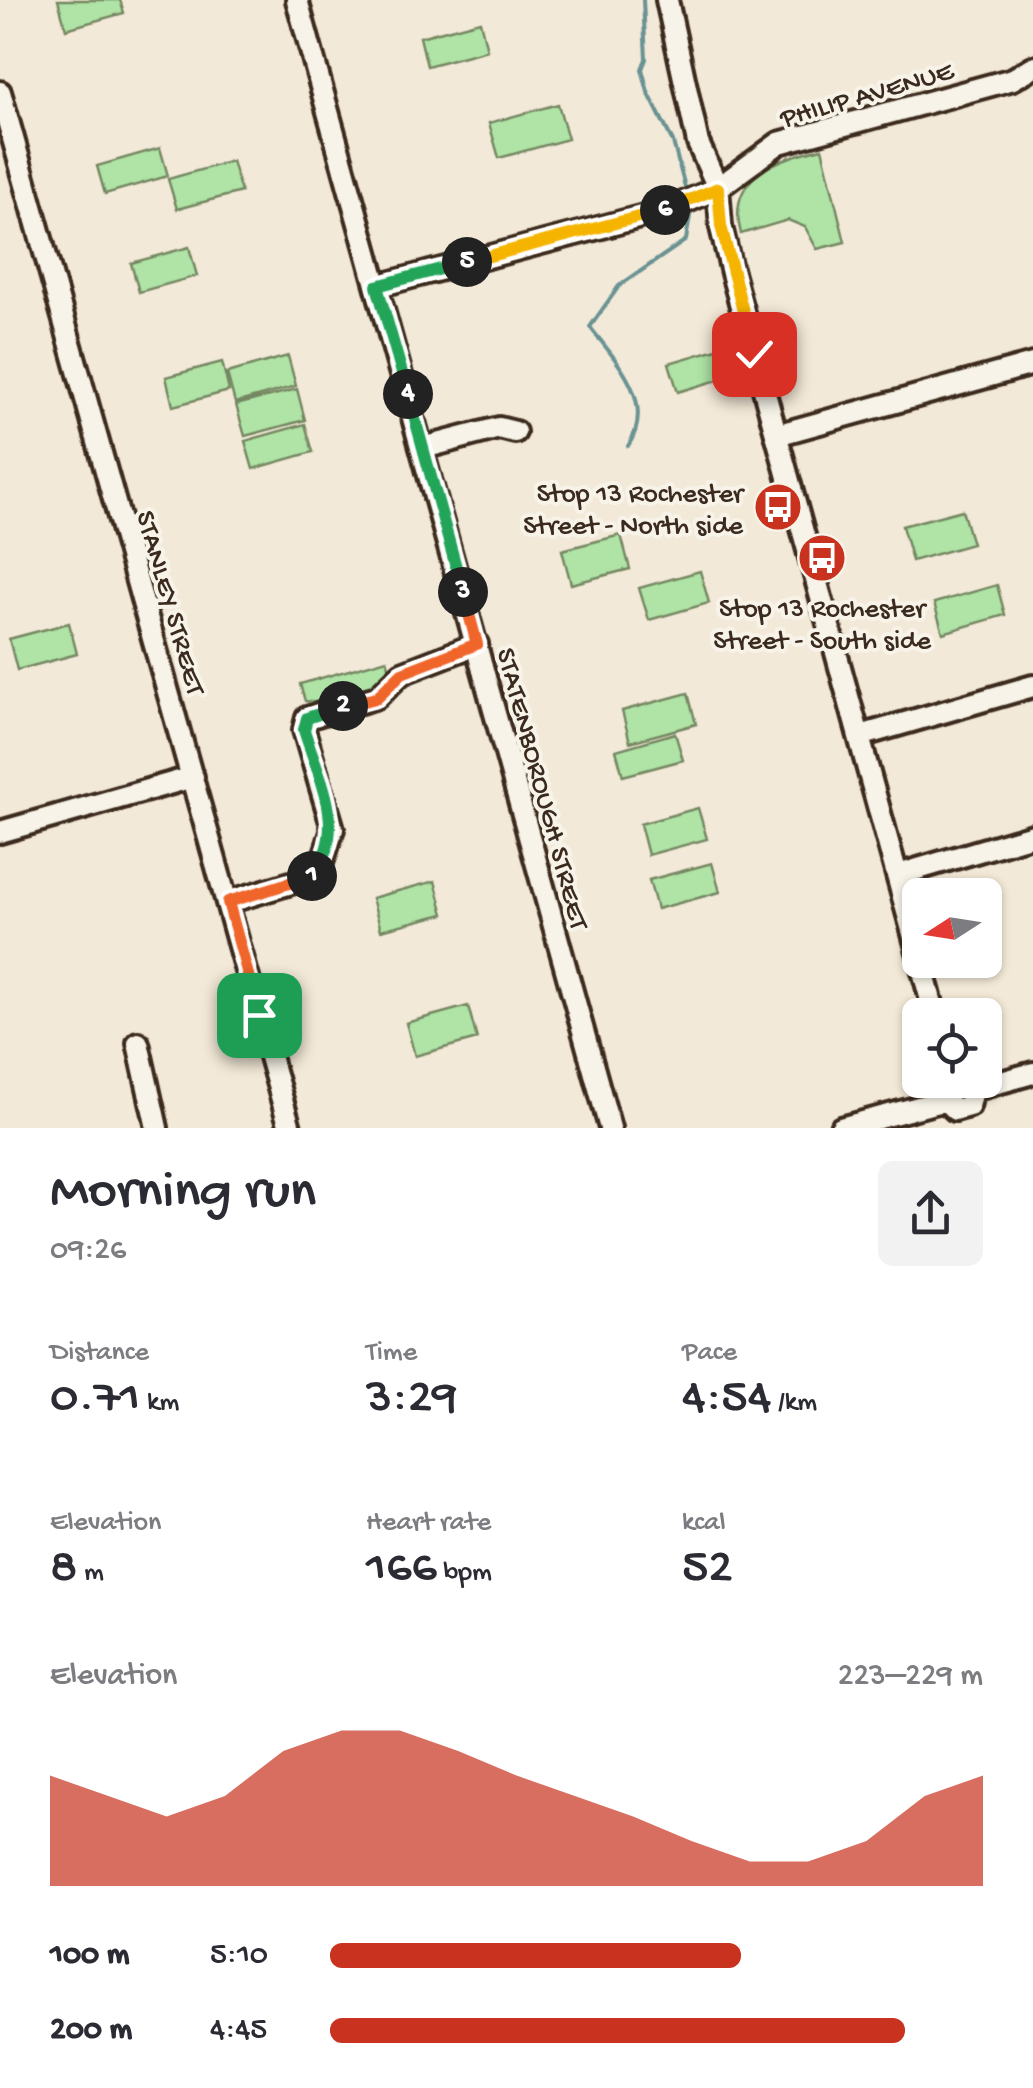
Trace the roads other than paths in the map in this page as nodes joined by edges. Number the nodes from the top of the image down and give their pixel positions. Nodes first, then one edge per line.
1 (297, 0) edge
2 (667, 0) edge
3 (1033, 67) edge
4 (0, 92) edge
5 (718, 188) junction
6 (377, 286) junction
7 (1033, 364) edge
8 (515, 432) dead end
9 (776, 435) junction
10 (423, 448) junction
11 (477, 644) junction
12 (1033, 686) edge
13 (860, 736) junction
14 (193, 777) junction
15 (0, 832) edge
16 (1033, 835) edge
17 (898, 875) junction
18 (902, 890) edge
19 (228, 902) junction
20 (138, 1043) dead end
21 (1033, 1073) edge
22 (1002, 1082) edge
23 (946, 1098) edge
24 (157, 1128) edge
25 (290, 1128) edge
26 (610, 1128) edge
27 (841, 1128) edge

1 - 6 street, STATENBOROUGH STREET
2 - 5 street
3 - 5 street, PHILIP AVENUE
4 - 14 street, STANLEY STREET
5 - 6 street, PHILIP AVENUE
5 - 9 street
6 - 10 street, STATENBOROUGH STREET
7 - 9 street
8 - 10 street
9 - 13 street
10 - 11 street, STATENBOROUGH STREET
11 - 19 street
11 - 26 street, STATENBOROUGH STREET
12 - 13 street
13 - 17 street
14 - 15 street
14 - 19 street, STANLEY STREET
16 - 17 street
17 - 18 street
19 - 25 street, STANLEY STREET
20 - 24 street
21 - 22 street
23 - 27 street

